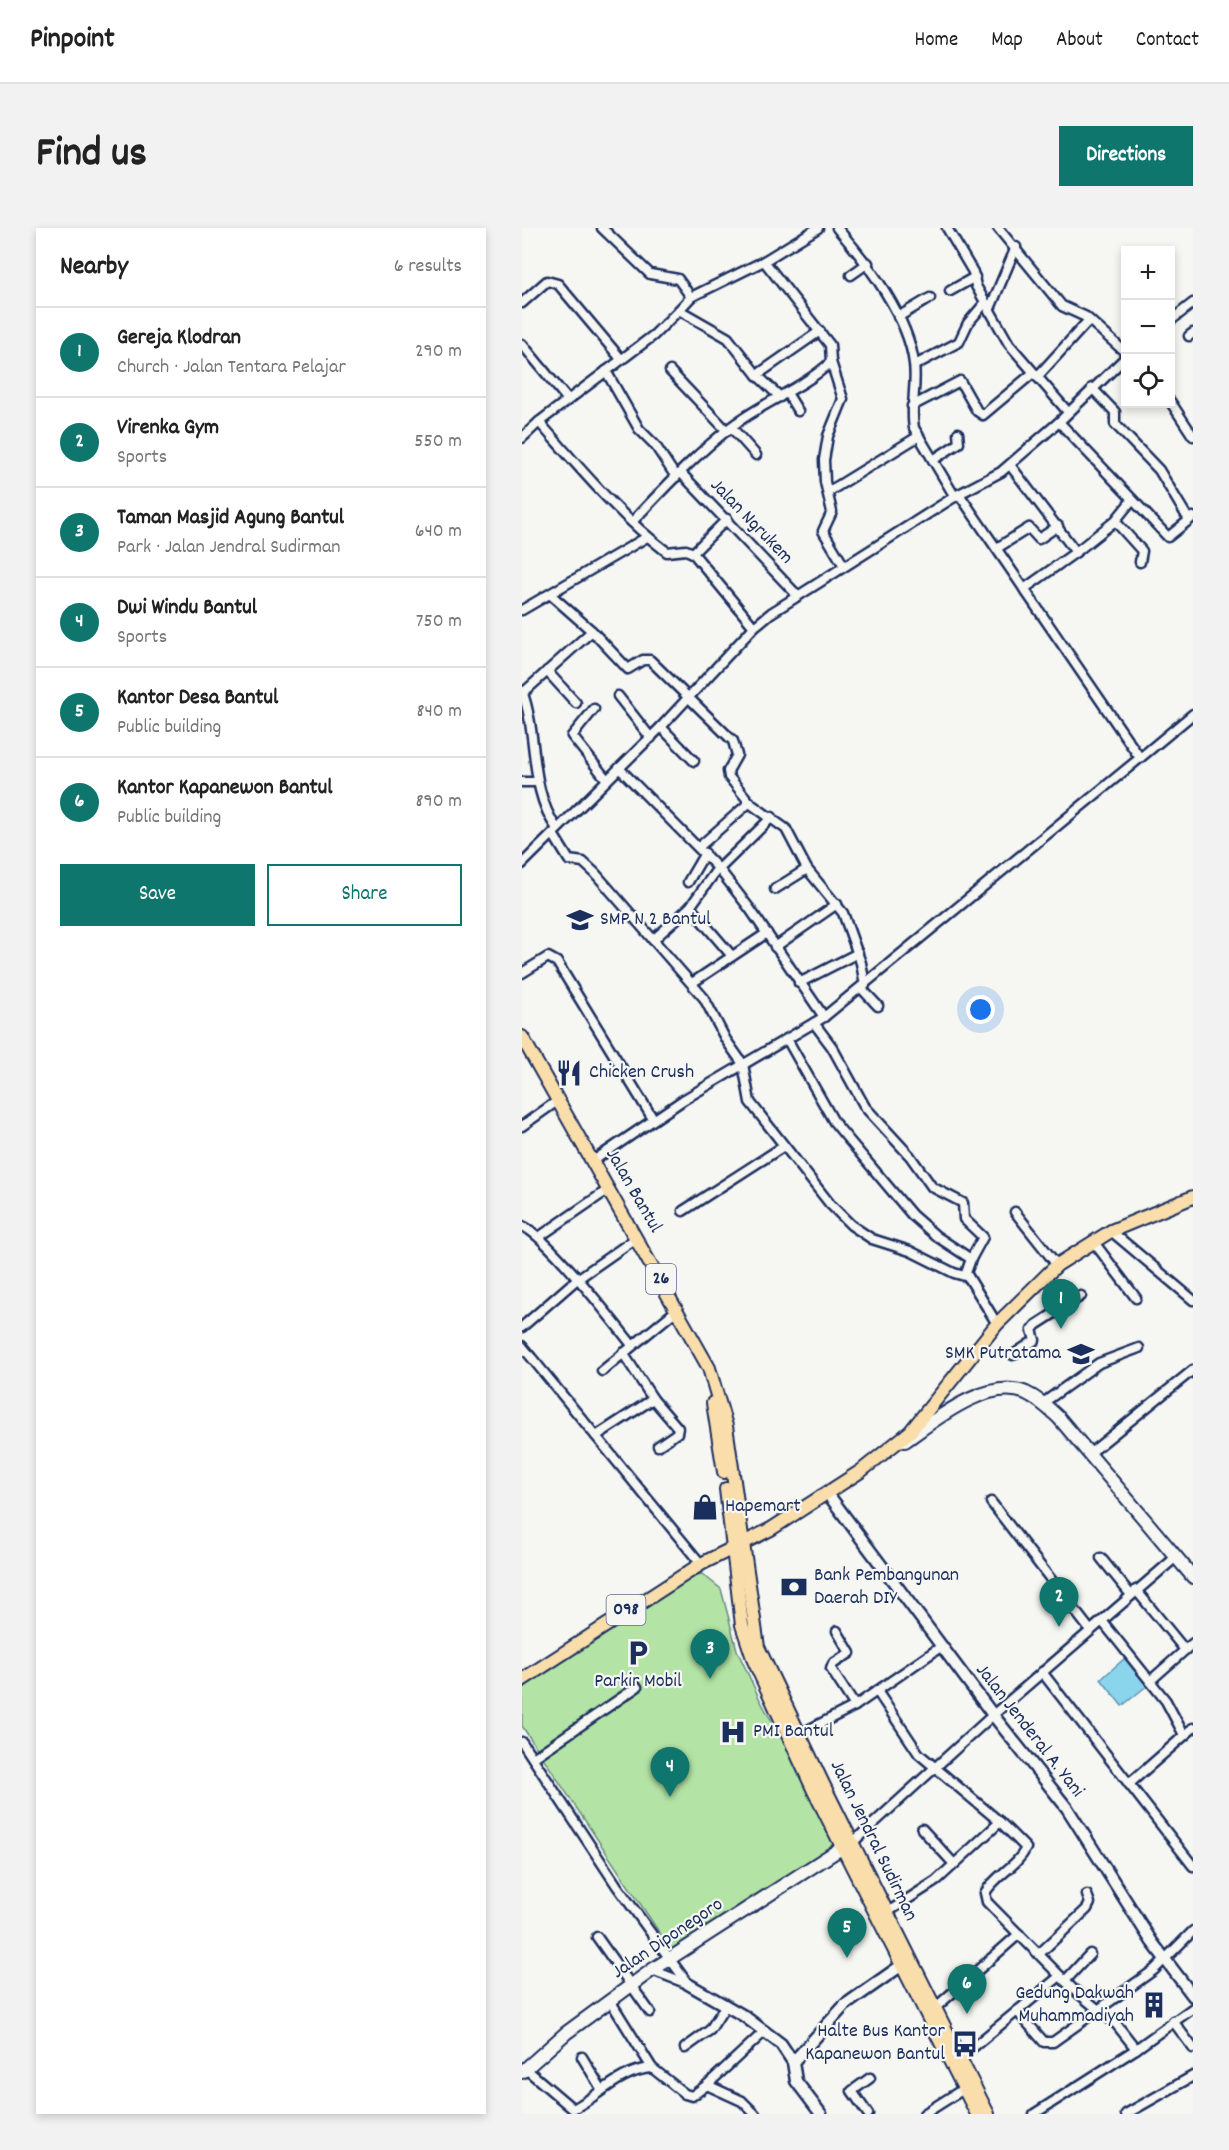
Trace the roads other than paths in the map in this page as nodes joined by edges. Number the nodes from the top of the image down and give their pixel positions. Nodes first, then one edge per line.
1 (602, 228) edge
2 (818, 228) edge
3 (837, 228) edge
4 (998, 228) edge
5 (950, 229) edge
6 (1016, 247) junction
7 (764, 261) junction
8 (868, 263) junction
9 (851, 275) dead end
10 (975, 277) junction
11 (950, 291) dead end
12 (691, 297) junction
13 (930, 298) dead end
14 (522, 303) edge
15 (1193, 303) edge
16 (987, 307) junction
17 (679, 310) junction
18 (898, 317) junction
19 (1175, 317) edge
20 (1089, 320) junction
21 (820, 331) junction
22 (522, 344) edge
23 (1124, 354) edge
24 (621, 359) junction
25 (1121, 359) edge
26 (831, 362) junction
27 (915, 365) junction
28 (606, 371) junction
29 (670, 371) dead end
30 (757, 375) junction
31 (1035, 375) junction
32 (1092, 388) junction
33 (783, 395) junction
34 (568, 400) junction
35 (912, 406) junction
36 (1175, 408) edge
37 (798, 411) dead end
38 (1068, 412) junction
39 (539, 422) junction
40 (1059, 422) junction
41 (729, 429) junction
42 (958, 433) dead end
43 (919, 436) junction
44 (1193, 436) edge
45 (522, 438) edge
46 (756, 455) dead end
47 (933, 460) junction
48 (1010, 465) junction
49 (679, 475) junction
50 (828, 492) junction
51 (957, 496) junction
52 (1132, 500) junction
53 (1191, 518) edge
54 (727, 519) junction
55 (1115, 520) junction
56 (632, 522) junction
57 (1058, 526) junction
58 (647, 537) junction
59 (997, 548) junction
60 (1076, 552) junction
61 (693, 553) junction
62 (1140, 562) dead end
63 (844, 566) junction
64 (1024, 589) junction
65 (551, 595) junction
66 (797, 595) junction
67 (522, 610) edge
68 (754, 627) junction
69 (592, 631) junction
70 (547, 671) junction
71 (523, 692) edge
72 (618, 696) dead end
73 (690, 698) junction
74 (576, 702) dead end
75 (594, 709) dead end
76 (1193, 714) edge
77 (661, 728) junction
78 (651, 738) junction
79 (1140, 758) junction
80 (694, 761) dead end
81 (619, 768) junction
82 (607, 780) junction
83 (522, 782) edge
84 (537, 782) junction
85 (750, 802) junction
86 (772, 817) junction
87 (555, 831) junction
88 (702, 850) junction
89 (522, 864) edge
90 (719, 869) junction
91 (807, 869) junction
92 (688, 882) dead end
93 (775, 889) dead end
94 (837, 904) junction
95 (690, 907) junction
96 (766, 933) junction
97 (653, 940) junction
98 (775, 947) junction
99 (858, 953) junction
100 (732, 956) junction
101 (522, 974) edge
102 (692, 983) junction
103 (799, 983) junction
104 (863, 986) junction
105 (878, 1006) dead end
106 (824, 1017) junction
107 (814, 1023) junction
108 (522, 1037) edge
109 (787, 1040) junction
110 (522, 1050) edge
111 (743, 1064) junction
112 (553, 1104) junction
113 (654, 1119) junction
114 (522, 1126) edge
115 (784, 1146) junction
116 (593, 1161) junction
117 (606, 1190) junction
118 (1193, 1197) edge
119 (683, 1211) dead end
120 (1015, 1212) dead end
121 (522, 1226) edge
122 (1111, 1231) junction
123 (539, 1237) junction
124 (632, 1241) junction
125 (1093, 1241) junction
126 (971, 1259) junction
127 (1057, 1265) junction
128 (968, 1277) junction
129 (576, 1280) junction
130 (1081, 1296) dead end
131 (1136, 1298) dead end
132 (1193, 1300) edge
133 (673, 1313) junction
134 (997, 1324) junction
135 (522, 1327) edge
136 (632, 1345) junction
137 (522, 1346) edge
138 (1138, 1348) dead end
139 (623, 1353) junction
140 (1013, 1355) dead end
141 (1193, 1370) edge
142 (602, 1371) dead end
143 (653, 1399) junction
144 (1043, 1403) junction
145 (596, 1436) junction
146 (658, 1446) dead end
147 (1089, 1454) junction
148 (877, 1460) junction
149 (828, 1494) junction
150 (991, 1502) dead end
151 (738, 1544) junction
152 (1176, 1557) junction
153 (1101, 1558) dead end
154 (701, 1564) junction
155 (1193, 1577) edge
156 (1133, 1592) junction
157 (1102, 1621) junction
158 (1090, 1630) junction
159 (837, 1631) dead end
160 (1193, 1643) edge
161 (942, 1646) junction
162 (1185, 1650) junction
163 (1042, 1672) junction
164 (522, 1680) edge
165 (1150, 1681) junction
166 (637, 1687) dead end
167 (877, 1691) junction
168 (855, 1706) junction
169 (993, 1715) junction
170 (1193, 1728) edge
171 (798, 1735) junction
172 (1184, 1736) junction
173 (522, 1742) edge
174 (532, 1758) junction
175 (935, 1770) junction
176 (1129, 1784) junction
177 (1000, 1822) junction
178 (922, 1829) dead end
179 (848, 1845) junction
180 (954, 1864) junction
181 (1193, 1866) edge
182 (1087, 1895) dead end
183 (883, 1916) junction
184 (1193, 1931) edge
185 (1019, 1934) junction
186 (597, 1937) dead end
187 (1039, 1954) junction
188 (1090, 1954) dead end
189 (668, 1959) junction
190 (1164, 1959) junction
191 (902, 1965) junction
192 (652, 1970) junction
193 (1062, 1979) junction
194 (688, 1984) junction
195 (630, 1987) junction
196 (1193, 1996) edge
197 (611, 2002) junction
198 (726, 2005) junction
199 (935, 2008) junction
200 (1097, 2008) junction
201 (1193, 2008) edge
202 (1017, 2011) junction
203 (650, 2012) dead end
204 (1173, 2021) junction
205 (765, 2031) junction
206 (1193, 2048) edge
207 (685, 2049) dead end
208 (1136, 2049) junction
209 (582, 2058) dead end
210 (960, 2058) junction
211 (793, 2062) junction
212 (652, 2068) junction
213 (524, 2071) edge
214 (1193, 2076) edge
215 (870, 2078) dead end
216 (707, 2085) junction
217 (602, 2090) junction
218 (971, 2094) junction
219 (755, 2114) edge
220 (821, 2114) edge
221 (868, 2114) edge
222 (924, 2114) edge
223 (977, 2114) edge
224 (988, 2114) edge
225 (1034, 2114) edge
226 (1126, 2114) edge

1 - 12 street
2 - 7 street
3 - 8 street
4 - 6 street
5 - 10 street
6 - 16 street
6 - 20 street
7 - 12 street
7 - 21 street
8 - 9 street
8 - 18 street
10 - 11 street
10 - 16 street
12 - 17 street
13 - 18 street
14 - 24 street
15 - 19 street
16 - 27 street
16 - 31 street
17 - 24 street
17 - 30 street
18 - 27 street
20 - 23 street
20 - 31 street
21 - 26 street
21 - 30 street
22 - 34 street
24 - 28 street
25 - 32 street
26 - 33 street
26 - 50 street
27 - 35 street
28 - 34 street
28 - 49 street, Jalan Ngrukem
29 - 41 street
30 - 33 street
31 - 35 street
31 - 38 street
32 - 38 street
32 - 53 street
33 - 37 street
33 - 41 street
34 - 39 street
35 - 43 street
36 - 44 street
38 - 40 street
39 - 45 street
39 - 56 street
40 - 48 street
40 - 52 street
41 - 46 street
41 - 49 street
42 - 47 street
43 - 47 street
43 - 50 street
47 - 51 street
48 - 51 street
48 - 57 street
49 - 54 street, Jalan Ngrukem
49 - 56 street
50 - 63 street
51 - 59 street
51 - 63 street
52 - 53 street
52 - 55 street
54 - 61 street
54 - 66 street, Jalan Ngrukem
55 - 60 street
55 - 62 street
56 - 58 street
57 - 59 street
57 - 60 street
58 - 61 street
58 - 65 street
59 - 64 street
60 - 64 street
61 - 68 street
63 - 66 street
64 - 79 street
65 - 67 street
65 - 69 street
66 - 68 street
68 - 73 street
69 - 70 street
69 - 73 street
70 - 71 street
70 - 74 street
71 - 84 street
72 - 78 street
73 - 77 street
73 - 85 street
75 - 82 street
76 - 79 street
77 - 78 street
77 - 80 street
78 - 81 street
79 - 104 street
81 - 82 street
81 - 88 street
82 - 87 street
83 - 84 street
84 - 87 street
85 - 86 street
85 - 88 street
86 - 90 street
86 - 91 street
87 - 89 street
87 - 97 street
88 - 90 street
88 - 92 street
90 - 95 street
90 - 96 street
91 - 93 street
91 - 94 street
94 - 98 street
94 - 99 street
95 - 97 street
95 - 100 street
96 - 98 street
96 - 100 street
97 - 102 street
98 - 103 street
99 - 103 street
99 - 104 street
100 - 102 street
101 - 113 street
102 - 111 street
103 - 106 street
104 - 105 street
104 - 106 street
106 - 107 street
107 - 109 street
107 - 126 street
108 - 116 main road, Jalan Bantul / 26
109 - 111 street
109 - 126 street
110 - 112 main road, Jalan Bantul / 26
111 - 113 street
111 - 115 street
112 - 114 street
112 - 117 main road, Jalan Bantul / 26
113 - 116 street
115 - 119 street
115 - 128 street
116 - 117 main road, Jalan Bantul / 26
117 - 123 street
117 - 124 main road, Jalan Bantul / 26
117 - 151 main road, Jalan Bantul / 26
118 - 122 main road
120 - 127 street
121 - 123 street
122 - 125 main road
122 - 132 street
123 - 129 street
124 - 129 street
124 - 133 main road, Jalan Bantul / 26
125 - 127 main road
125 - 131 street
126 - 128 street
127 - 134 main road
128 - 134 street
129 - 135 street
129 - 136 street
130 - 140 street
133 - 136 street
133 - 151 main road, Jalan Bantul / 26
134 - 148 main road
136 - 139 street
137 - 145 street
138 - 144 street
139 - 142 street
139 - 143 street
141 - 147 street
143 - 145 street
143 - 146 street
144 - 147 main road
144 - 148 main road
145 - 154 street
147 - 152 main road
148 - 149 main road
149 - 151 main road
149 - 161 street, Jalan Jenderal A. Yani
150 - 158 street
151 - 154 main road, 098
151 - 171 main road, Jalan Jendral Sudirman
151 - 179 main road, Jalan Jendral Sudirman
152 - 155 main road
152 - 156 street
153 - 156 street
154 - 164 main road, 098
156 - 157 street
156 - 162 street
157 - 158 street
157 - 165 street
158 - 163 street
159 - 168 street
160 - 162 street
161 - 167 street
161 - 169 street, Jalan Jenderal A. Yani
162 - 165 street
163 - 169 street
163 - 176 street
165 - 172 street
166 - 174 street
167 - 168 street
167 - 175 street
168 - 171 street
169 - 175 street
169 - 190 street, Jalan Jenderal A. Yani
170 - 172 street
171 - 179 main road, Jalan Jendral Sudirman
172 - 176 street
173 - 174 street
174 - 189 street
175 - 177 street
175 - 179 street
176 - 181 street
177 - 180 street
177 - 185 street
178 - 180 street
179 - 183 main road, Jalan Jendral Sudirman
179 - 189 main road, Jalan Diponegoro
180 - 183 street
182 - 187 street
183 - 191 main road, Jalan Jendral Sudirman
183 - 199 main road, Jalan Jendral Sudirman
184 - 190 street
185 - 187 street
185 - 199 street
186 - 195 street
187 - 193 street
188 - 193 street
189 - 192 main road, Jalan Diponegoro
189 - 194 street
190 - 196 street, Jalan Jenderal A. Yani
190 - 200 street
191 - 211 street
191 - 218 main road, Jalan Jendral Sudirman
192 - 194 street
192 - 195 main road, Jalan Diponegoro
193 - 200 street
193 - 202 street
194 - 198 street
195 - 197 main road, Jalan Diponegoro
195 - 203 street
197 - 212 street
197 - 213 main road, Jalan Diponegoro
198 - 205 street
198 - 207 street
199 - 210 main road, Jalan Jendral Sudirman
200 - 202 street
200 - 208 street
201 - 204 street
202 - 210 street
204 - 206 street
204 - 208 street
205 - 211 street
205 - 216 street
208 - 225 street
209 - 217 street
210 - 218 main road, Jalan Jendral Sudirman
211 - 220 street
212 - 216 street
212 - 217 street
213 - 217 street
214 - 226 street
215 - 221 street
216 - 219 street
218 - 222 street
218 - 223 main road, Jalan Jendral Sudirman
218 - 224 main road, Jalan Jendral Sudirman

